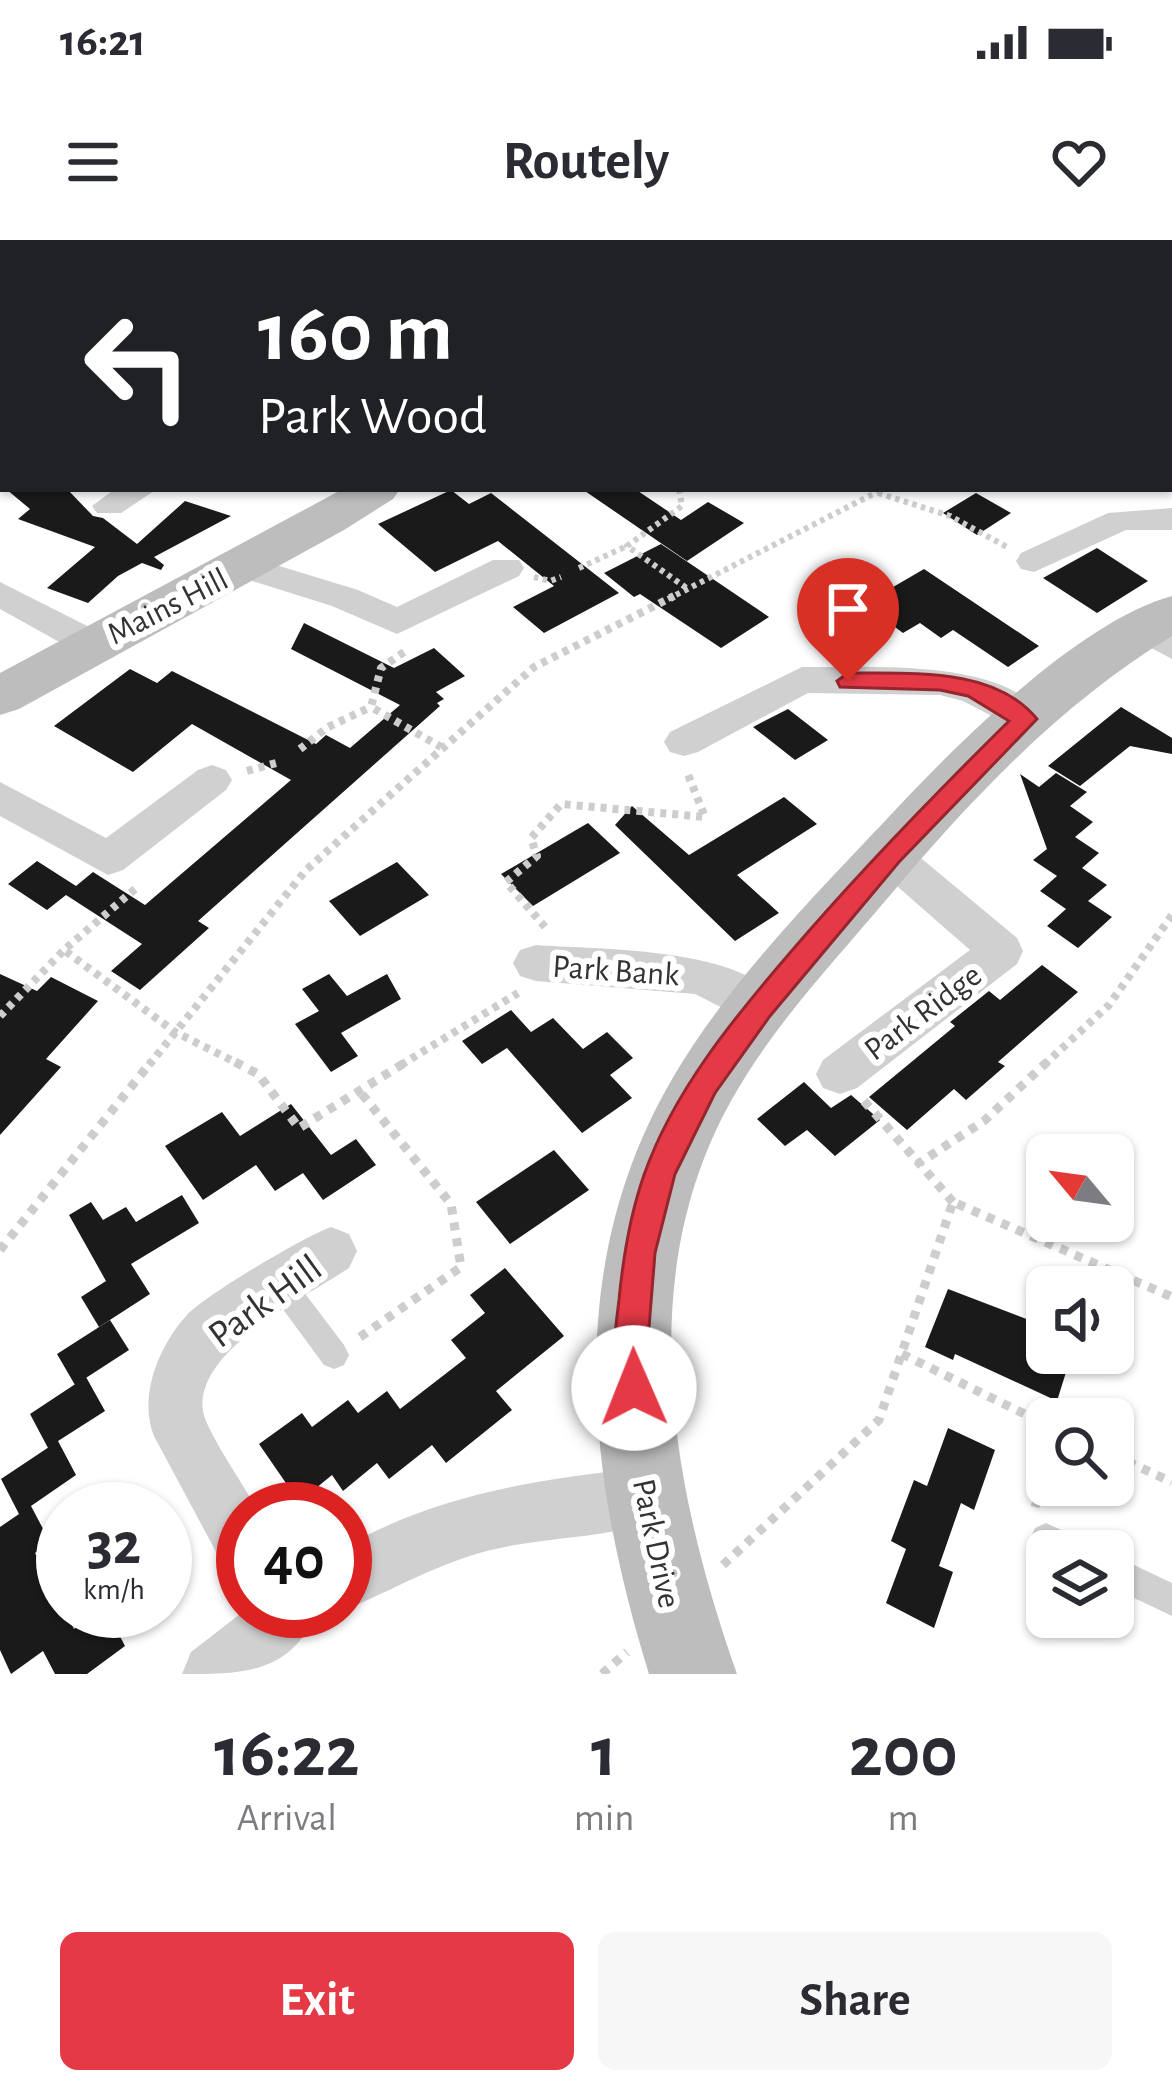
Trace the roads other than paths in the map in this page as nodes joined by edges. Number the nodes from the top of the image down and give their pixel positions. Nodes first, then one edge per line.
1 (135, 492) edge
2 (371, 492) edge
3 (109, 506) dead end
4 (1172, 519) edge
5 (1034, 561) road end
6 (243, 566) junction
7 (506, 568) dead end
8 (0, 594) edge
9 (1163, 629) edge
10 (92, 644) junction
11 (0, 696) edge
12 (1025, 719) junction
13 (684, 742) road end
14 (212, 780) dead end
15 (0, 797) edge
16 (890, 855) junction
17 (536, 963) road end
18 (760, 1008) junction
19 (840, 1074) road end
20 (332, 1251) dead end
21 (281, 1284) junction
22 (334, 1354) road end
23 (216, 1493) edge
24 (644, 1497) junction
25 (372, 1563) edge
26 (1134, 1581) edge
27 (1172, 1600) edge
28 (257, 1638) edge
29 (213, 1674) edge
30 (693, 1674) edge

1 - 3 street
2 - 6 street, Mains Hill
4 - 5 street
6 - 7 street, Mains Hill
6 - 10 street, Mains Hill
8 - 10 street, Mains Hill
9 - 12 street, Park Drive
10 - 11 street, Mains Hill
12 - 13 street
12 - 16 street, Park Drive
14 - 15 street
16 - 18 street, Park Drive
16 - 19 street, Park Ridge
17 - 18 street, Park Bank
18 - 24 street, Park Drive
20 - 21 street, Park Hill
21 - 22 lane
21 - 23 street, Park Hill
24 - 25 street
24 - 30 street, Park Drive
26 - 27 lane
28 - 29 street

